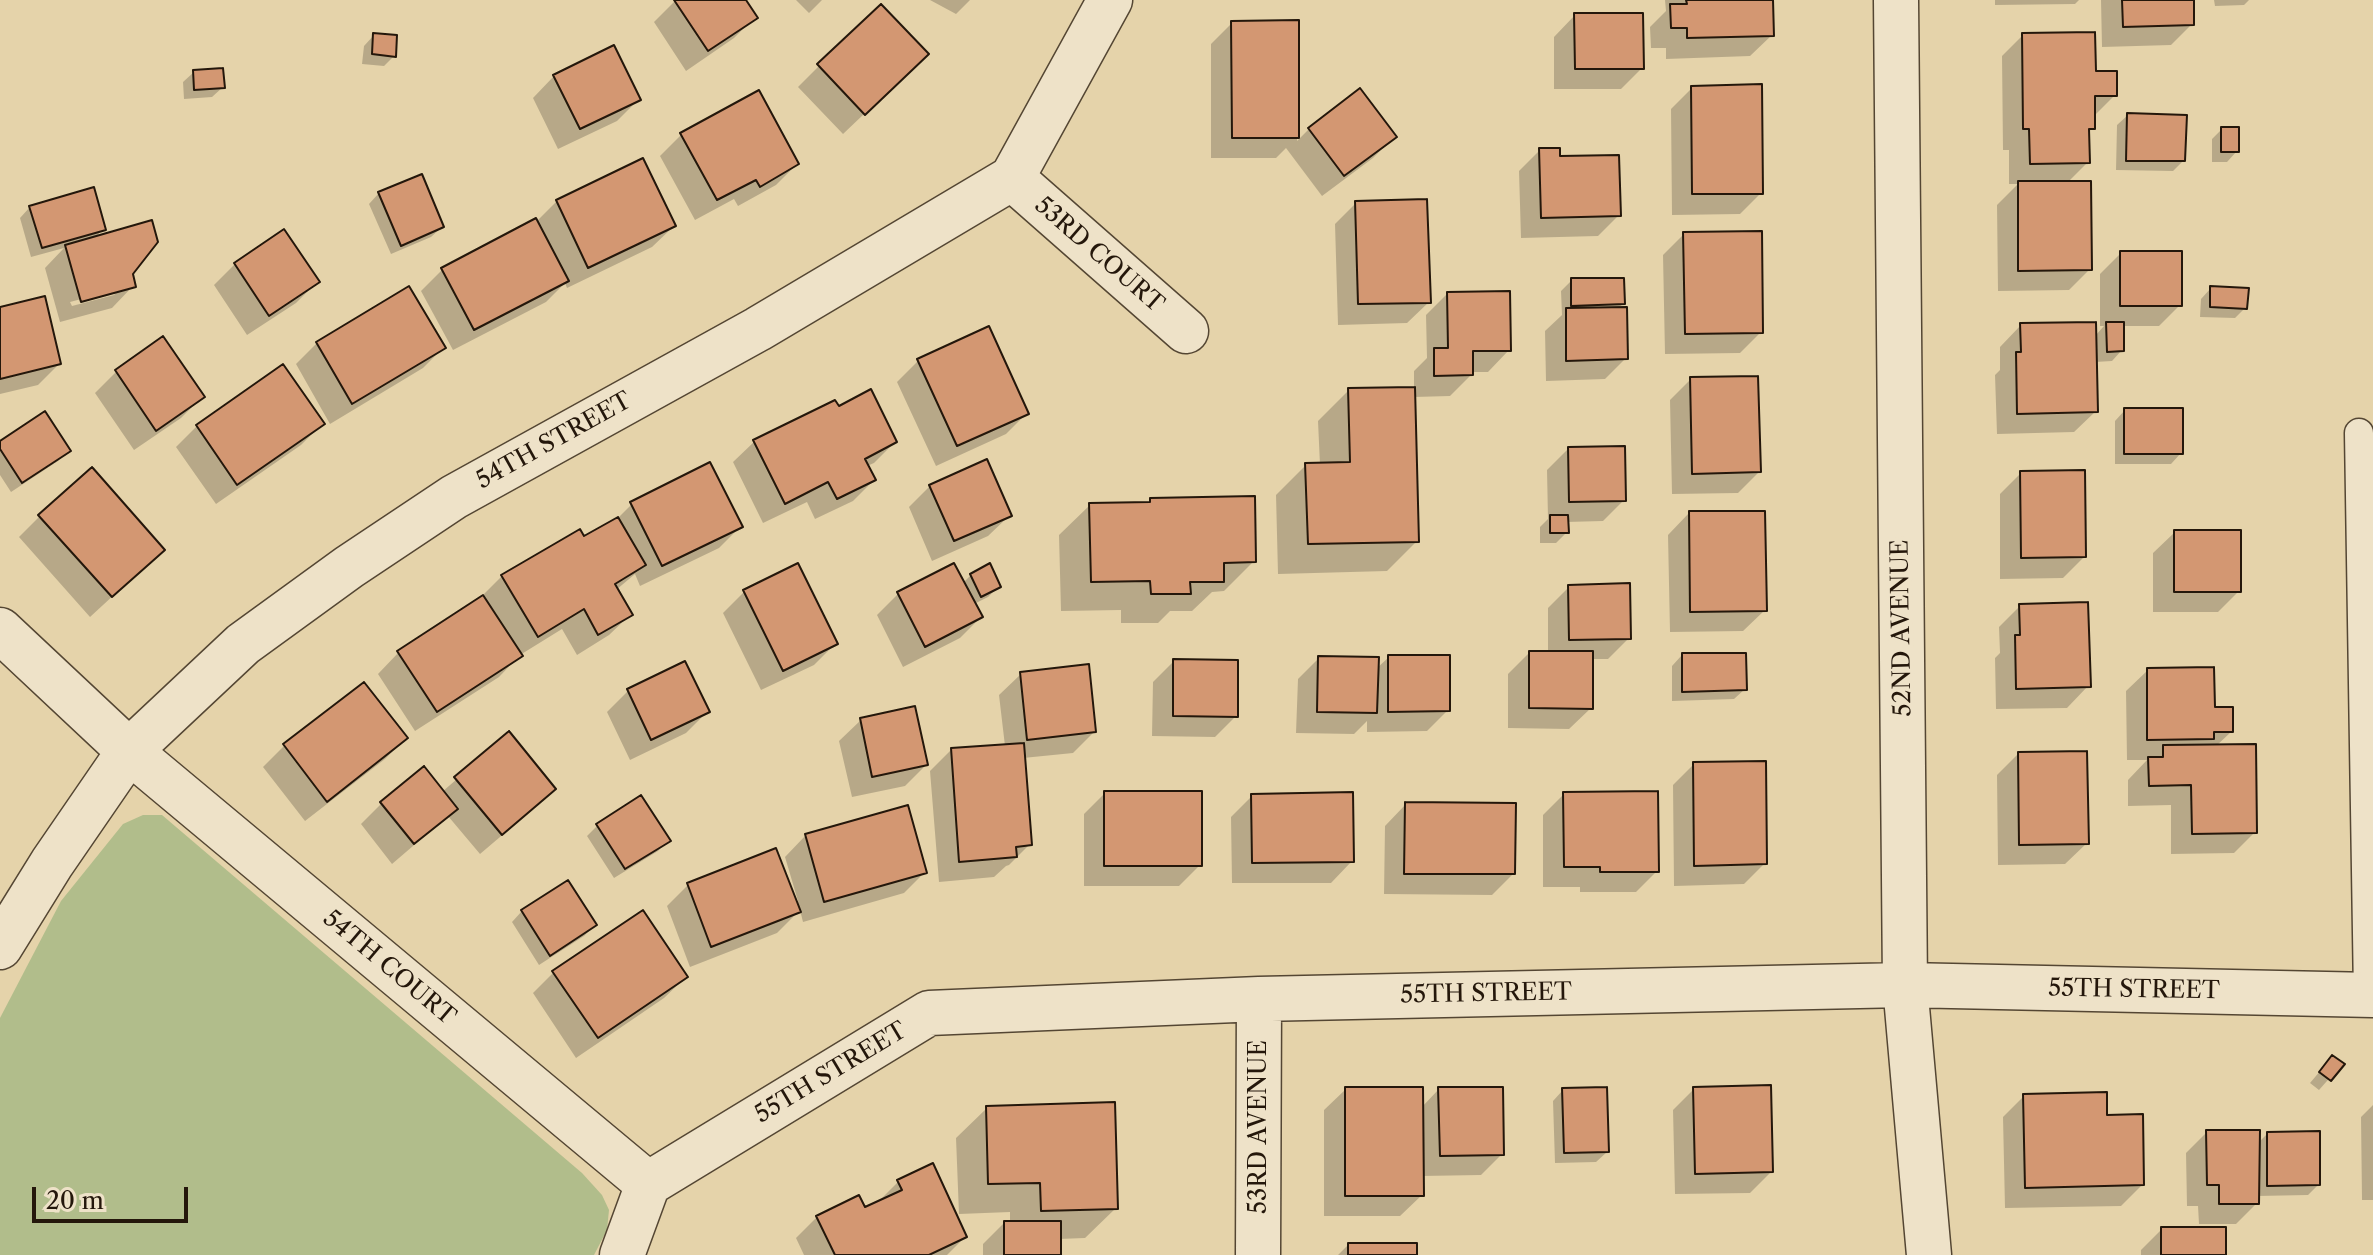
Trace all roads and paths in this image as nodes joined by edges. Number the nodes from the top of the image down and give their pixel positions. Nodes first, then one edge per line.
1 (1110, 0) edge
2 (1896, 0) edge
3 (1012, 178) junction
4 (1186, 331) dead end
5 (2359, 433) dead end
6 (0, 630) edge
7 (129, 751) junction
8 (0, 947) edge
9 (1905, 985) junction
10 (2370, 995) edge
11 (1259, 999) junction
12 (648, 1184) junction
13 (622, 1255) edge
14 (1258, 1255) edge
15 (1929, 1255) edge

1 - 3 street
2 - 9 street, 52ND AVENUE
3 - 4 street, 53RD COURT
3 - 7 street, 54TH STREET
5 - 10 lane
6 - 7 street, 54TH COURT
7 - 8 street, 54TH STREET
7 - 12 street, 54TH COURT
9 - 10 street, 55TH STREET
9 - 11 street, 55TH STREET
9 - 15 street, 52ND AVENUE
11 - 12 street, 55TH STREET
11 - 14 street, 53RD AVENUE
12 - 13 street

